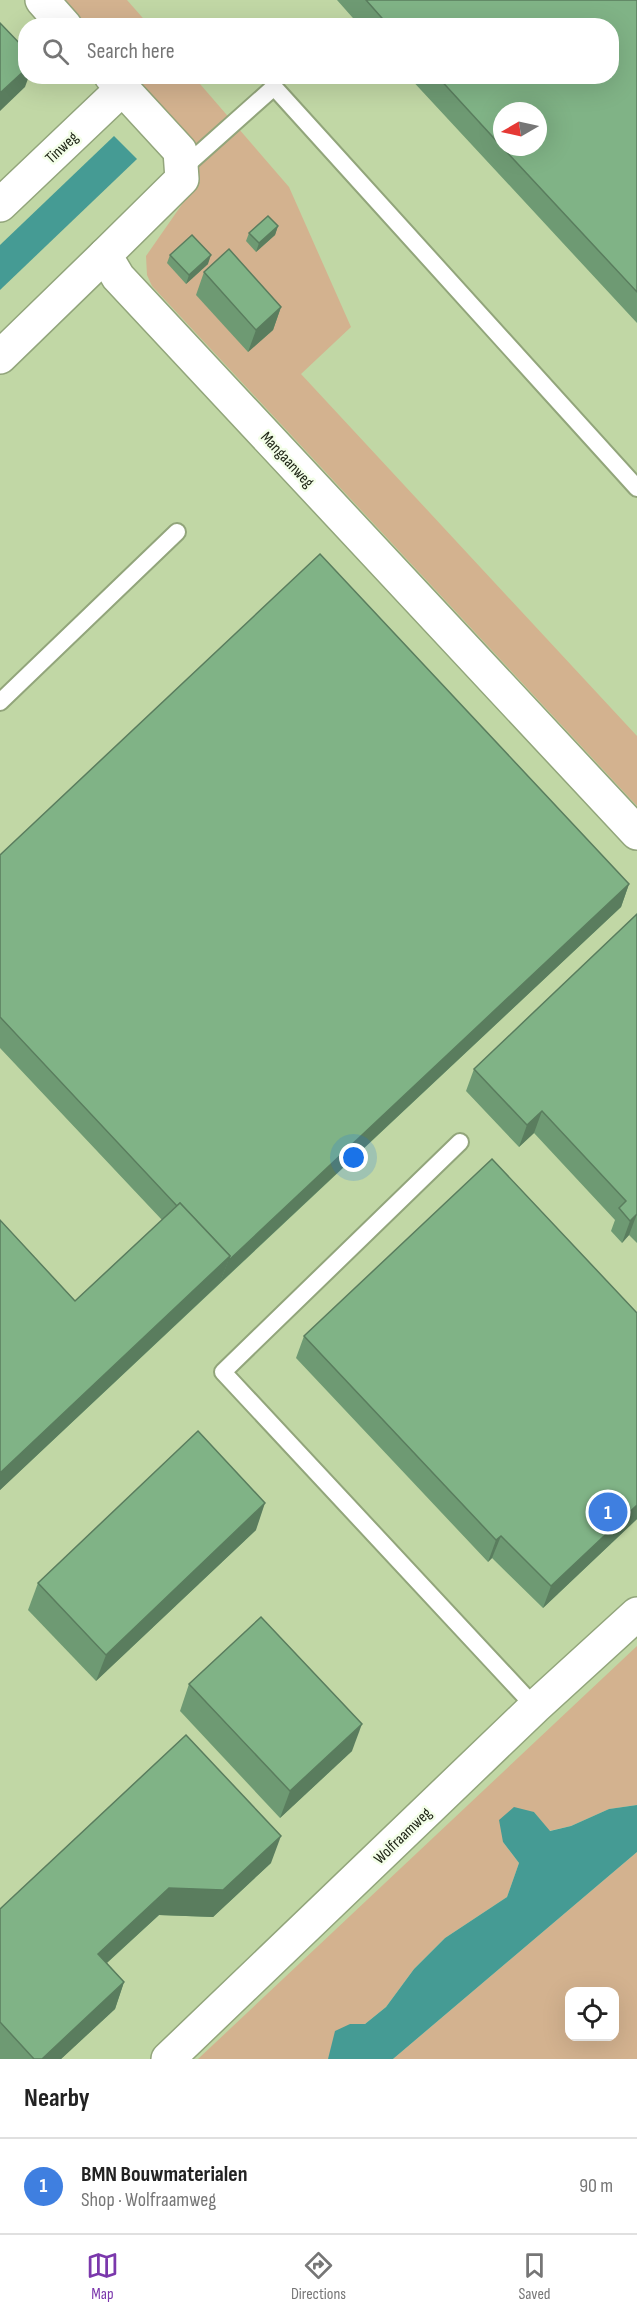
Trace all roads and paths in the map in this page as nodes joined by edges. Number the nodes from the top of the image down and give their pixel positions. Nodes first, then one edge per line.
1 (42, 0) edge
2 (58, 18) edge
3 (115, 84) edge
4 (117, 84) edge
5 (181, 170) junction
6 (0, 205) edge
7 (105, 255) junction
8 (0, 357) edge
9 (637, 488) edge
10 (177, 532) dead end
11 (0, 702) edge
12 (637, 833) edge
13 (460, 1142) dead end
14 (637, 1614) edge
15 (535, 1707) junction
16 (168, 2059) edge

1 - 2 street
3 - 6 street, Tinweg
4 - 5 street
5 - 7 street
5 - 9 lane
7 - 8 street
7 - 12 street, Mangaanweg
10 - 11 lane
13 - 15 lane
14 - 15 street, Wolfraamweg
15 - 16 street, Wolfraamweg

